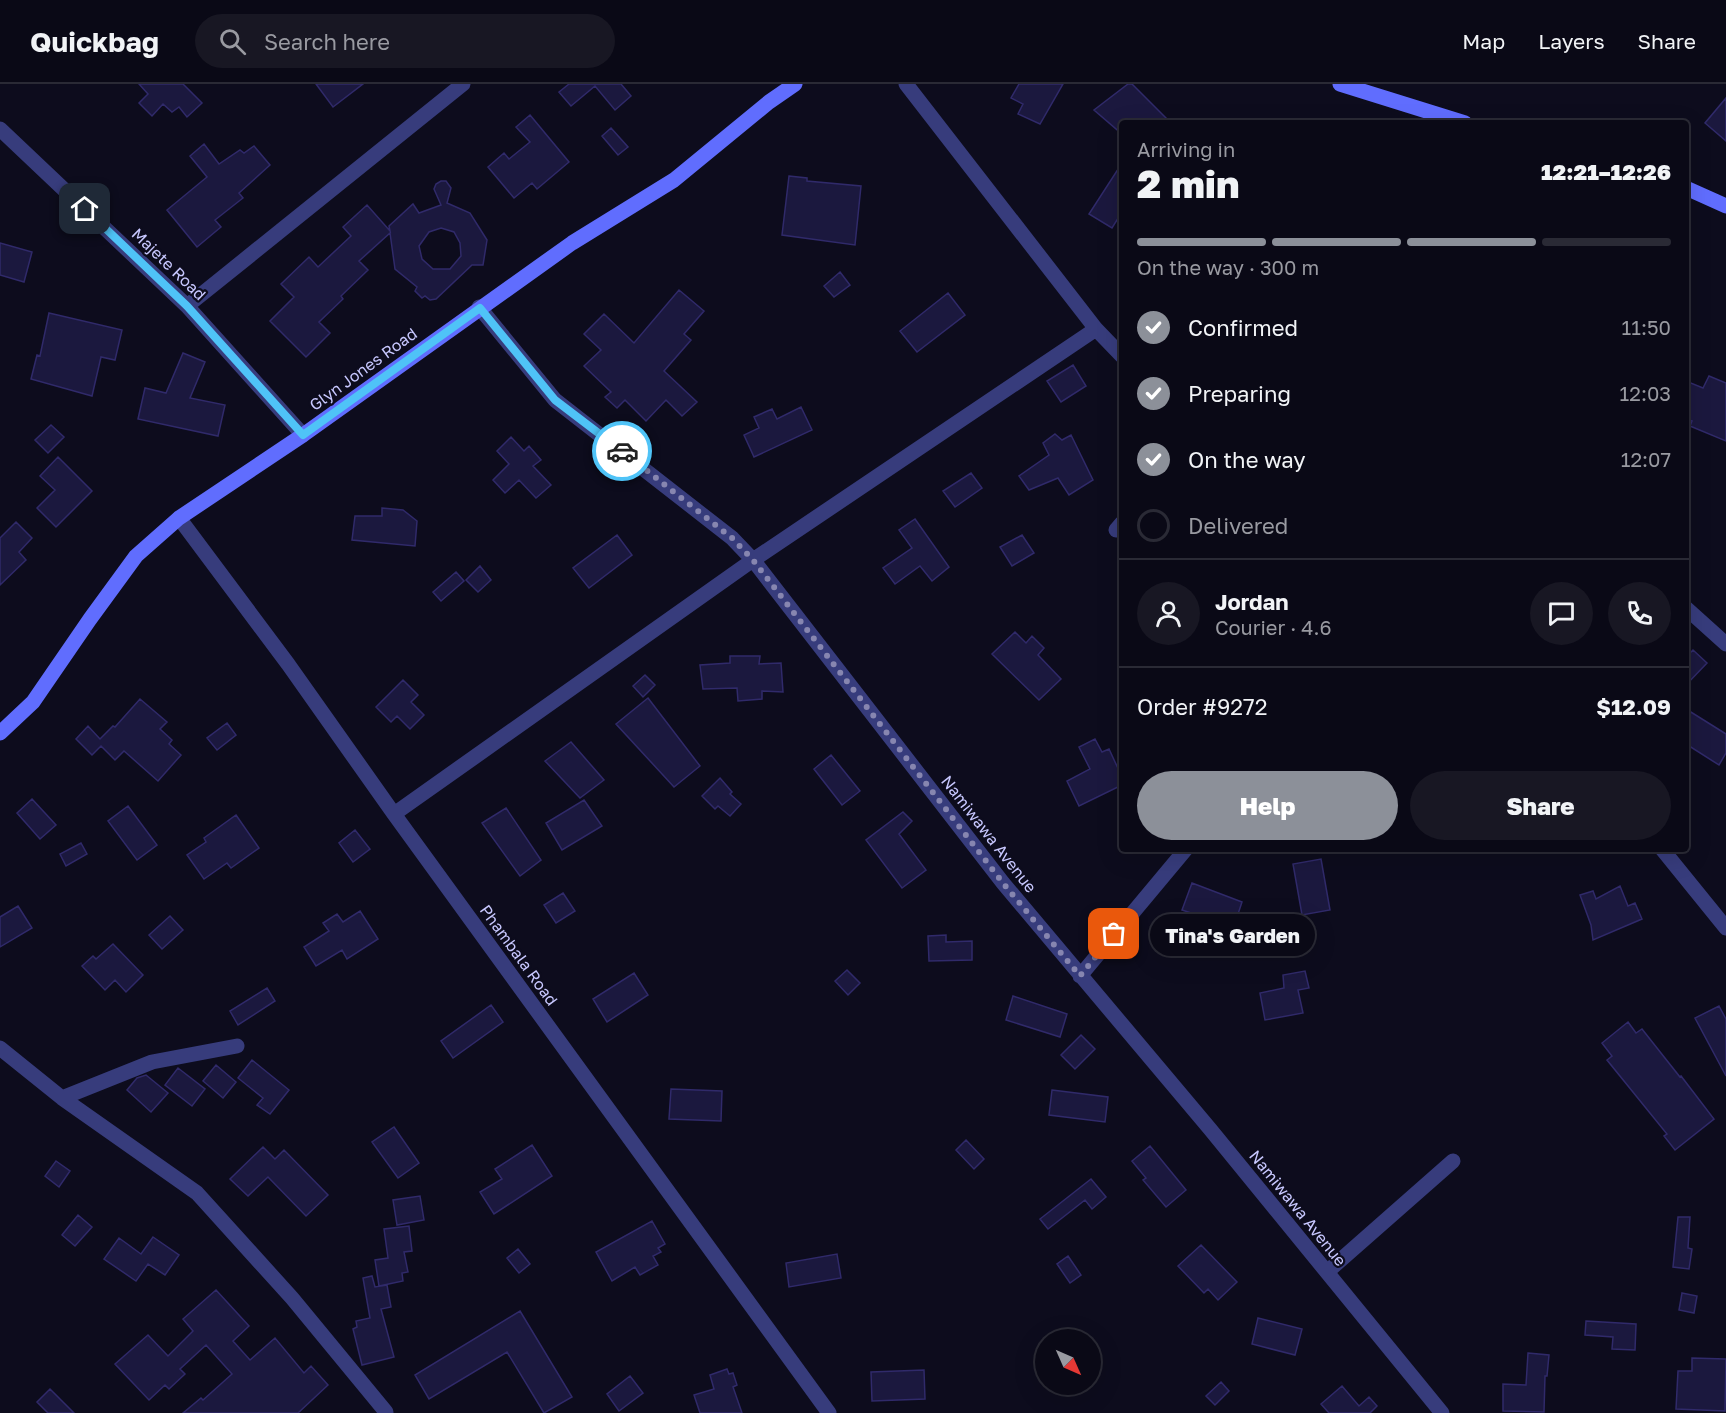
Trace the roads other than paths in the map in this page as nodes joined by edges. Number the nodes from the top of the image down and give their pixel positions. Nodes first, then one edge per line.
1 (463, 84) edge
2 (795, 84) edge
3 (906, 84) edge
4 (1340, 84) edge
5 (1455, 120) edge
6 (0, 129) edge
7 (1689, 189) edge
8 (1726, 206) edge
9 (187, 306) junction
10 (480, 308) junction
11 (1096, 329) junction
12 (1119, 353) edge
13 (303, 435) junction
14 (179, 518) junction
15 (753, 560) junction
16 (1689, 611) edge
17 (1726, 644) edge
18 (0, 733) edge
19 (394, 814) junction
20 (1183, 852) edge
21 (1664, 852) edge
22 (1726, 928) edge
23 (1080, 976) junction
24 (237, 1046) dead end
25 (0, 1048) edge
26 (62, 1098) junction
27 (1453, 1161) dead end
28 (1327, 1272) junction
29 (386, 1412) edge
30 (829, 1413) edge
31 (1442, 1413) edge

1 - 9 street
2 - 10 street, Glyn Jones Road
3 - 11 street
4 - 5 street
6 - 9 street, Majete Road
7 - 8 street
9 - 13 street, Majete Road
10 - 13 street, Glyn Jones Road
10 - 15 street, Namiwawa Avenue
11 - 12 street
11 - 15 street
13 - 14 street, Glyn Jones Road
14 - 18 street, Glyn Jones Road
14 - 19 street, Phambala Road
15 - 19 street
15 - 23 street, Namiwawa Avenue
16 - 17 street
19 - 30 street, Phambala Road
20 - 23 street
21 - 22 street
23 - 28 street, Namiwawa Avenue
24 - 26 street
25 - 26 street
26 - 29 street
27 - 28 street
28 - 31 street, Namiwawa Avenue

